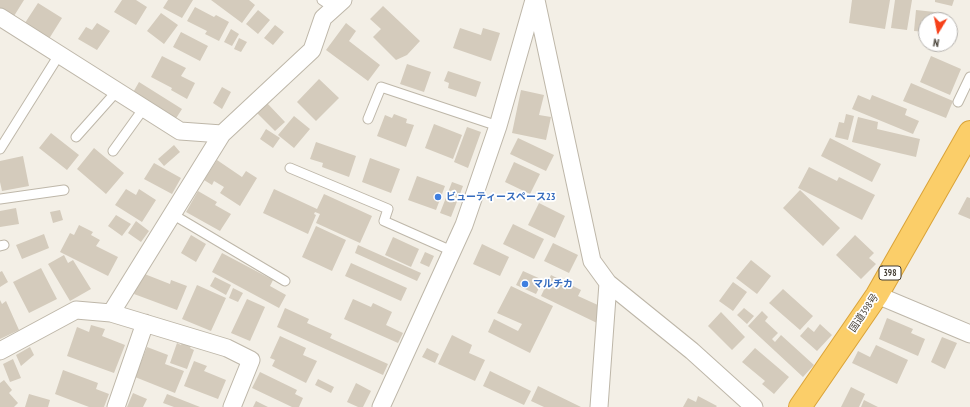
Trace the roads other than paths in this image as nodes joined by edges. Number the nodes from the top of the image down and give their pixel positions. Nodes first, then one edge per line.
1 (535, 0) edge
2 (333, 3) edge
3 (0, 18) edge
4 (59, 55) junction
5 (970, 77) edge
6 (117, 91) junction
7 (958, 102) dead end
8 (144, 108) junction
9 (368, 119) dead end
10 (498, 126) junction
11 (970, 132) edge
12 (222, 134) junction
13 (76, 137) dead end
14 (0, 149) edge
15 (113, 151) dead end
16 (290, 168) dead end
17 (64, 190) dead end
18 (0, 199) edge
19 (172, 214) junction
20 (452, 251) junction
21 (285, 281) dead end
22 (608, 283) junction
23 (877, 295) junction
24 (111, 313) junction
25 (145, 323) junction
26 (970, 334) edge
27 (0, 351) edge
28 (116, 407) edge
29 (232, 407) edge
30 (381, 407) edge
31 (599, 407) edge
32 (754, 407) edge
33 (800, 407) edge

1 - 10 street
1 - 22 street
2 - 12 street
3 - 4 street
4 - 6 street
4 - 14 lane
5 - 7 lane
6 - 8 street
6 - 13 lane
8 - 12 street
8 - 15 lane
9 - 10 lane
10 - 20 street
11 - 23 highway, 国道398号 / 398
12 - 19 street
16 - 20 lane
17 - 18 lane
19 - 21 lane
19 - 24 street
20 - 30 street
22 - 31 street
22 - 32 street
23 - 26 street
23 - 33 highway, 国道398号 / 398
24 - 25 street
24 - 27 street
25 - 28 street
25 - 29 street

